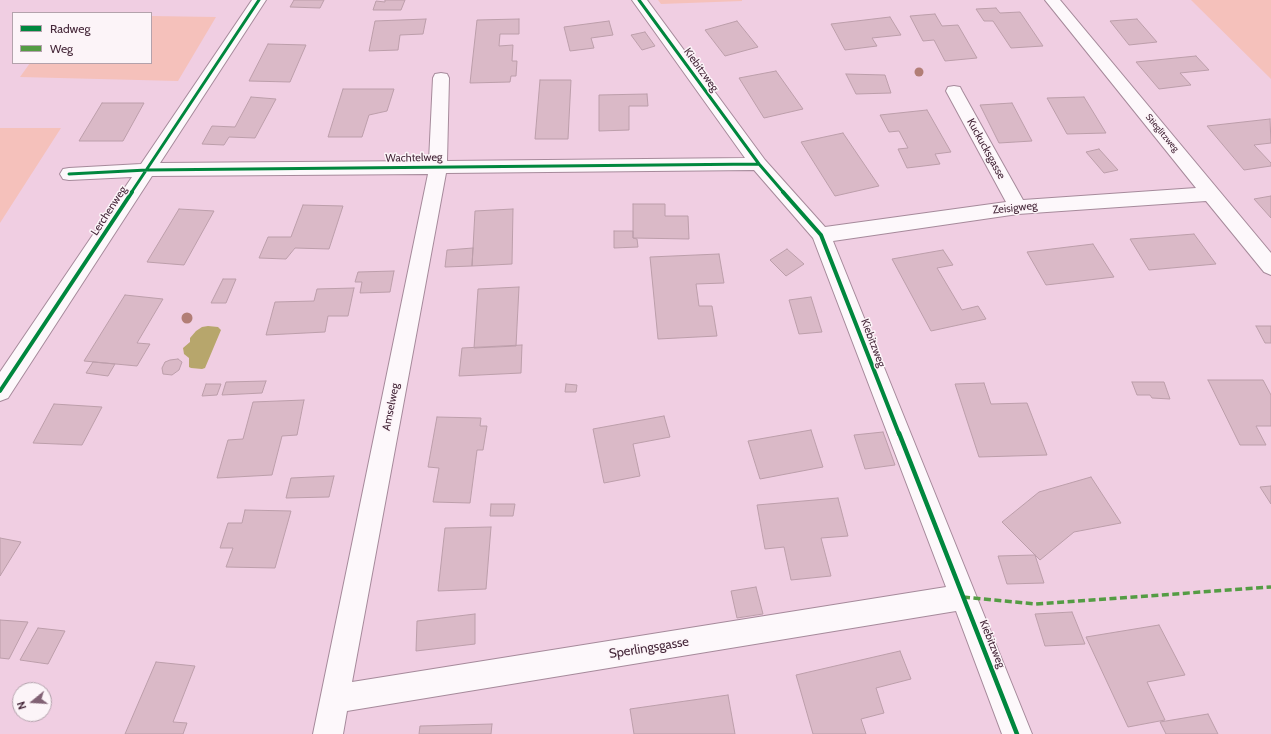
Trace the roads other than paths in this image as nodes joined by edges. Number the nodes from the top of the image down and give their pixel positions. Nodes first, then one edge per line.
1 (259, 0) edge
2 (639, 0) edge
3 (1052, 0) edge
4 (440, 78) dead end
5 (954, 92) dead end
6 (759, 164) junction
7 (438, 167) junction
8 (147, 170) junction
9 (69, 174) dead end
10 (1211, 194) junction
11 (1018, 207) junction
12 (821, 235) junction
13 (1271, 267) edge
14 (0, 391) edge
15 (963, 598) junction
16 (334, 699) junction
17 (328, 734) edge
18 (1017, 734) edge

1 - 8 street, Lerchenweg
2 - 6 street, Kiebitzweg
3 - 10 street, Stieglitzweg
4 - 7 street, Amselweg
5 - 11 street, Kuckucksgasse
6 - 7 street, Wachtelweg
6 - 12 street, Kiebitzweg
7 - 8 street, Wachtelweg
7 - 16 street, Amselweg
8 - 9 street, Wachtelweg
8 - 14 street, Lerchenweg
10 - 11 street, Zeisigweg
10 - 13 street, Stieglitzweg
11 - 12 street, Zeisigweg
12 - 15 street, Kiebitzweg
15 - 16 street, Sperlingsgasse
15 - 18 street, Kiebitzweg
16 - 17 street, Amselweg

